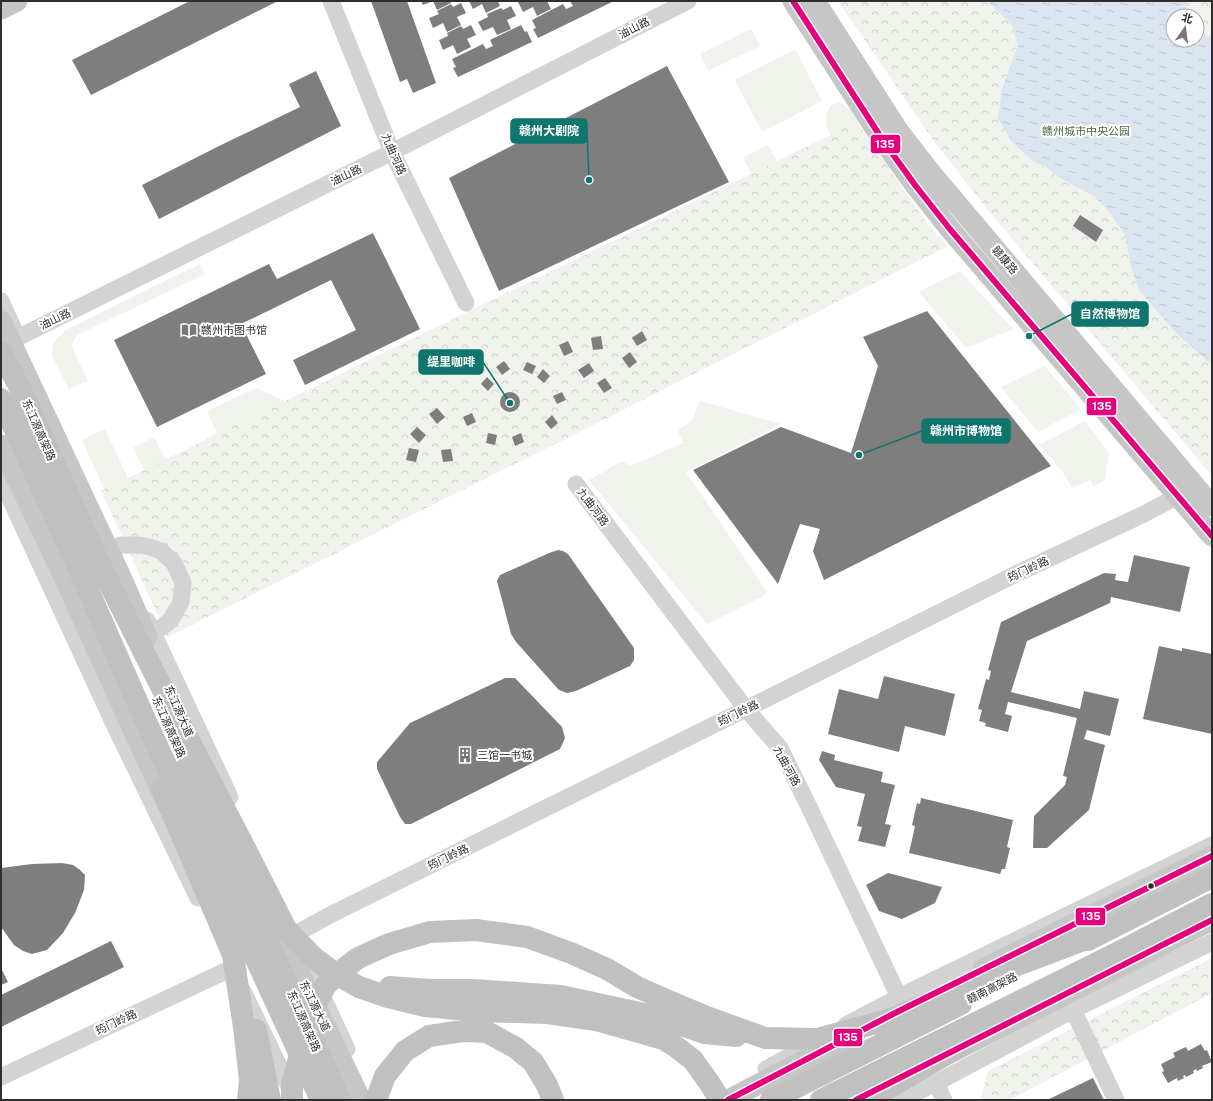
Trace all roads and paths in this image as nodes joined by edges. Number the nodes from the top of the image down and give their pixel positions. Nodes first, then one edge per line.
1 (17, 1) edge
2 (331, 1) edge
3 (688, 1) edge
4 (794, 1) edge
5 (815, 1) edge
6 (1, 9) edge
7 (392, 152) junction
8 (1, 302) edge
9 (466, 303) dead end
10 (1, 321) edge
11 (6, 344) edge
12 (2, 401) edge
13 (1, 445) edge
14 (1, 478) edge
15 (576, 484) dead end
16 (1185, 490) junction
17 (1212, 506) edge
18 (1212, 536) edge
19 (97, 559) junction
20 (153, 634) junction
21 (746, 709) junction
22 (1212, 845) edge
23 (1212, 856) edge
24 (1212, 877) edge
25 (1212, 904) edge
26 (1212, 920) edge
27 (1102, 933) junction
28 (289, 938) junction
29 (1212, 942) edge
30 (1117, 953) junction
31 (314, 958) junction
32 (232, 961) junction
33 (898, 997) junction
34 (1073, 1010) junction
35 (765, 1038) junction
36 (1, 1077) edge
37 (936, 1083) junction
38 (248, 1100) edge
39 (270, 1100) edge
40 (292, 1100) edge
41 (295, 1100) edge
42 (315, 1100) edge
43 (322, 1100) edge
44 (340, 1100) edge
45 (361, 1100) edge
46 (371, 1100) edge
47 (376, 1100) edge
48 (553, 1100) edge
49 (709, 1100) edge
50 (720, 1100) edge
51 (728, 1100) edge
52 (772, 1100) edge
53 (821, 1100) edge
54 (856, 1100) edge
55 (868, 1100) edge
56 (900, 1100) edge
57 (944, 1100) edge
58 (1116, 1100) edge

1 - 6 main road
2 - 7 street, 九曲河路
3 - 7 street, 油山路
4 - 16 main road, 赣康路
5 - 16 main road, 赣康路
7 - 9 street, 九曲河路
7 - 11 street, 油山路
8 - 11 street
10 - 11 main road, 东江源大道
11 - 19 street
11 - 19 highway, 东江源高架路
11 - 28 main road, 东江源大道
12 - 19 highway, 东江源高架路
13 - 42 main road
14 - 32 street
15 - 21 street, 九曲河路
16 - 17 main road, 赣康路
16 - 18 main road, 赣康路
16 - 21 street, 筠门岭路
19 - 20 street
19 - 20 street
19 - 31 highway
19 - 32 highway
19 - 43 highway, 东江源高架路
19 - 44 highway, 东江源高架路
20 - 28 street
21 - 28 street, 筠门岭路
21 - 33 street, 九曲河路
22 - 33 street
23 - 51 main road
24 - 27 highway, 赣南高架路
25 - 30 highway
26 - 54 main road
27 - 35 highway
27 - 52 highway, 赣南高架路
28 - 45 main road, 东江源大道
28 - 46 street
29 - 34 street
30 - 53 highway
30 - 55 highway
31 - 35 highway
31 - 50 highway
32 - 36 street, 筠门岭路
32 - 38 highway
32 - 39 highway
32 - 41 street
33 - 49 street
34 - 37 street
34 - 58 street
35 - 40 highway
37 - 56 street
37 - 57 street
47 - 48 highway

